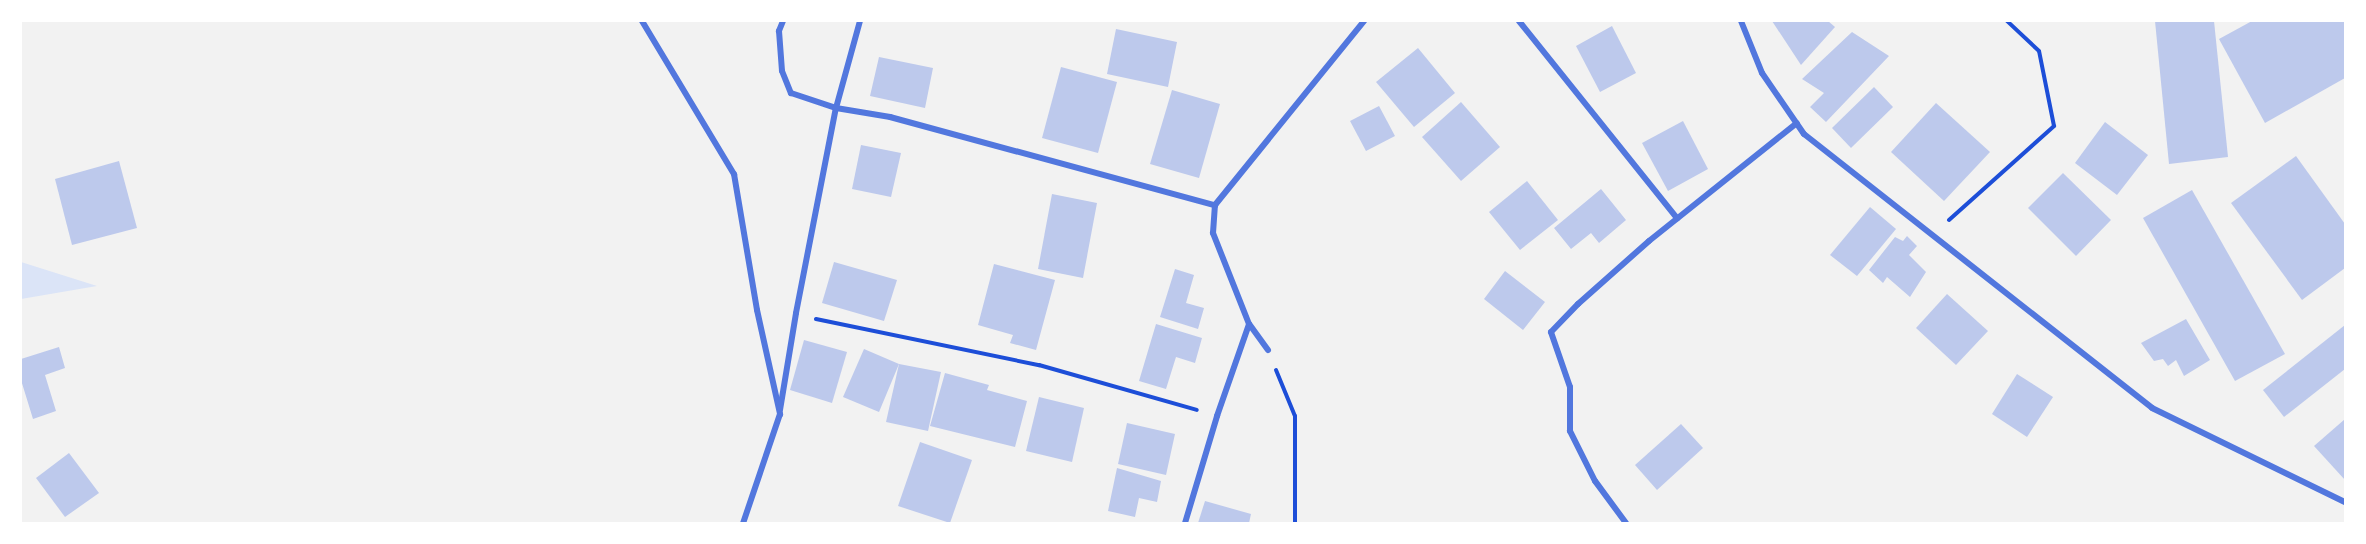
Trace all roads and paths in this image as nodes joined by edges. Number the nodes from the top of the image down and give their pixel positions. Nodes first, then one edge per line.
1 (642, 21) edge
2 (783, 21) edge
3 (860, 21) edge
4 (1364, 21) edge
5 (1519, 21) edge
6 (1741, 21) edge
7 (2007, 21) edge
8 (836, 108) junction
9 (1797, 123) junction
10 (1215, 205) junction
11 (1677, 218) junction
12 (1934, 236) junction
13 (796, 313) junction
14 (1249, 324) junction
15 (1268, 350) joint
16 (780, 414) junction
17 (1217, 416) junction
18 (2345, 501) edge
19 (743, 523) edge
20 (1185, 523) edge
21 (1295, 523) edge
22 (1626, 523) edge

1 - 16 street
2 - 8 street
3 - 8 street
4 - 10 street
5 - 11 street
6 - 9 street
7 - 12 path
8 - 10 street
8 - 13 street
9 - 11 street
9 - 12 street
10 - 14 street
11 - 22 street
12 - 18 street
13 - 16 street
13 - 17 path
14 - 15 street
14 - 17 street
15 - 21 path
16 - 19 street
17 - 20 street

